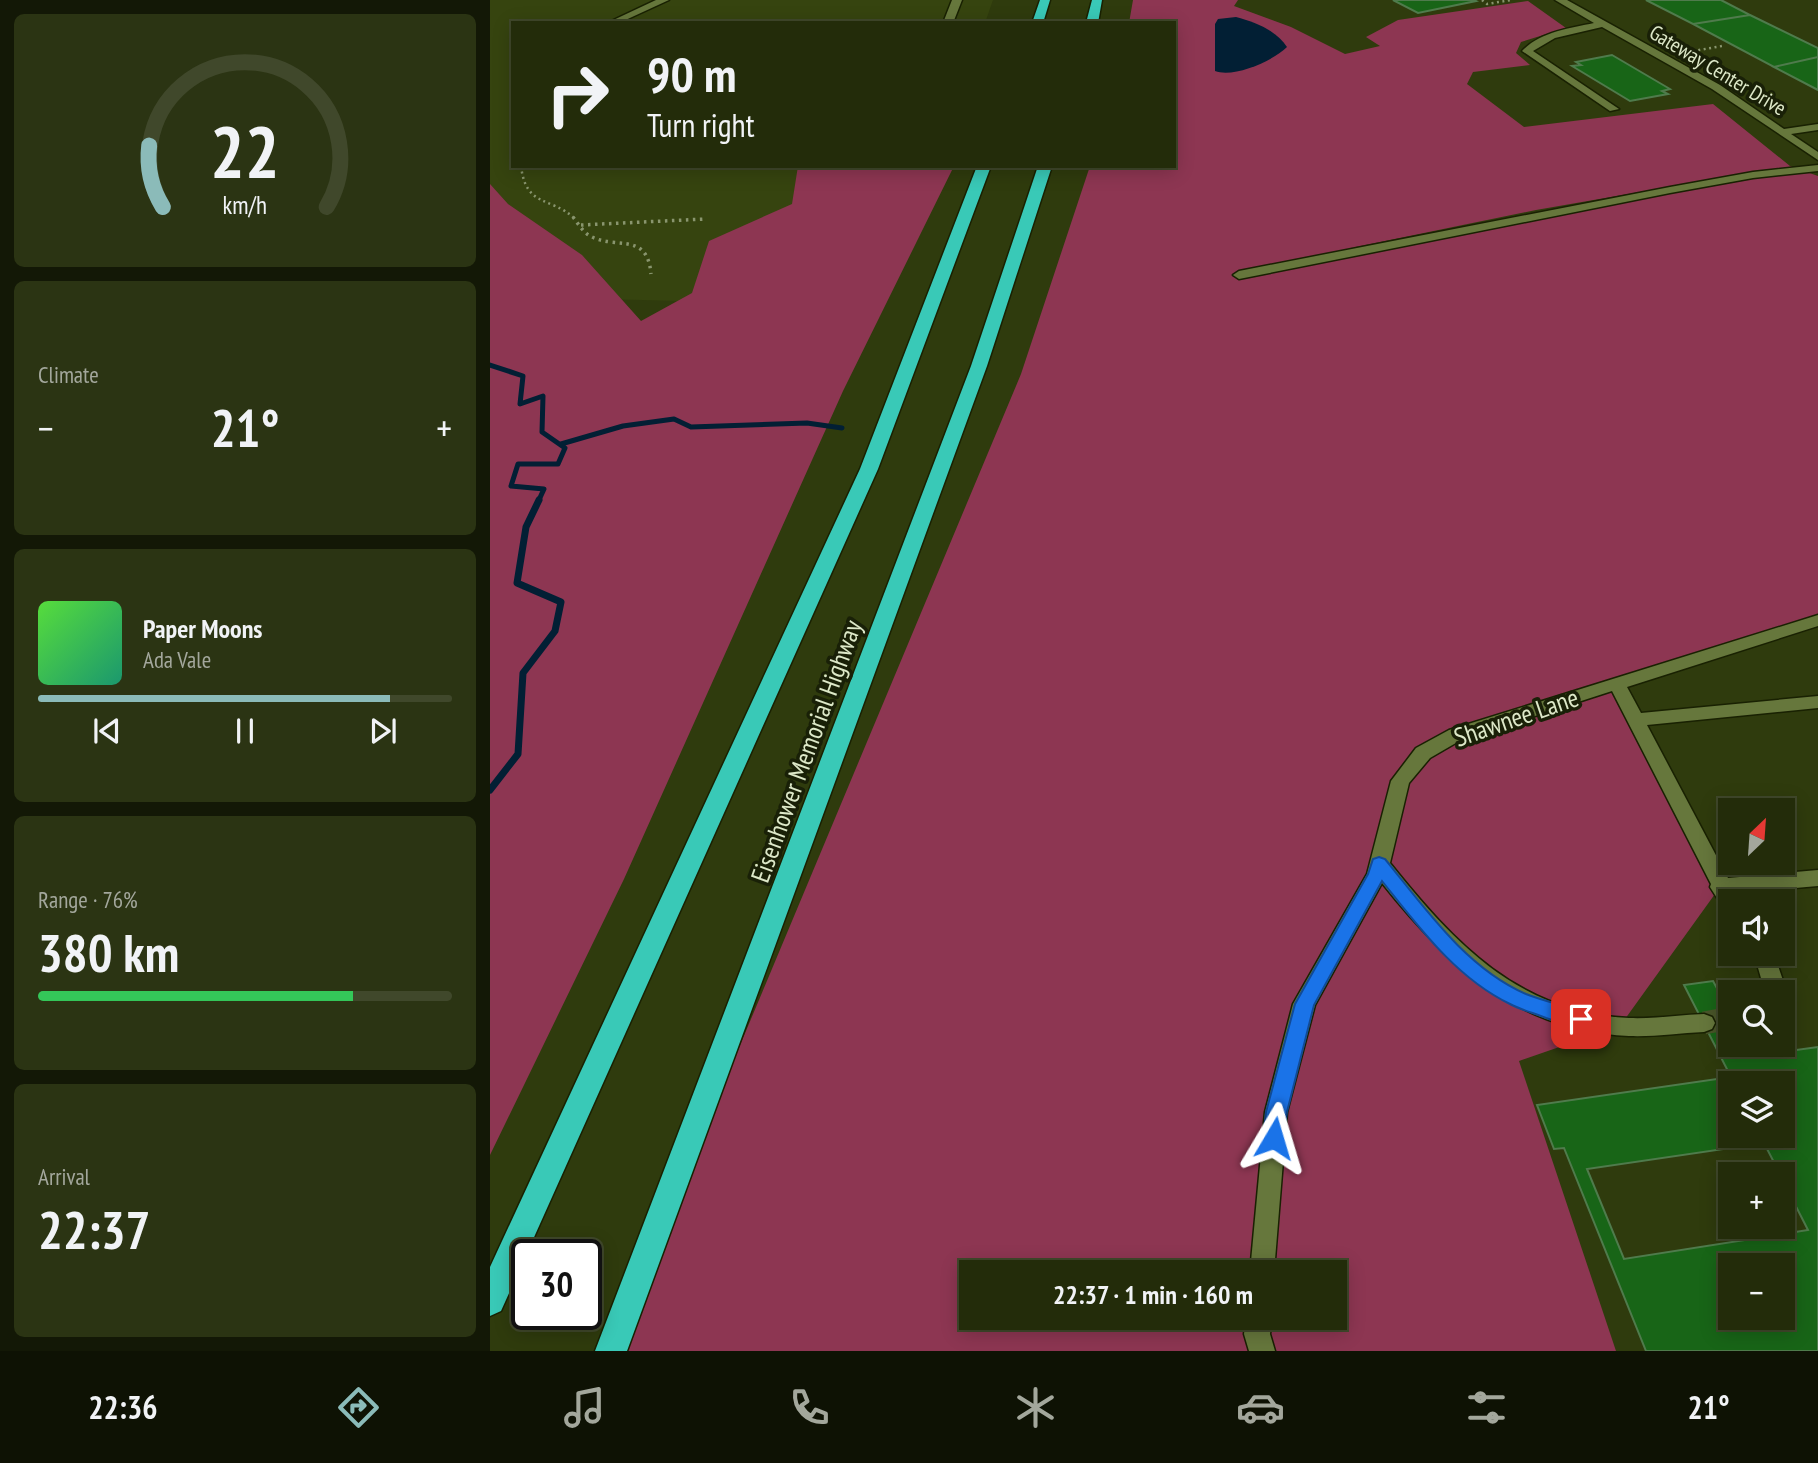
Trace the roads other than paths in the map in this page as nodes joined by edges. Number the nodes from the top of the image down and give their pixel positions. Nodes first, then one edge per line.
1 (664, 0) edge
2 (957, 0) edge
3 (1045, 0) edge
4 (1097, 0) edge
5 (1560, 0) edge
6 (616, 21) edge
7 (949, 21) edge
8 (1038, 21) edge
9 (1092, 21) edge
10 (1604, 24) junction
11 (1614, 109) dead end
12 (1818, 127) edge
13 (1782, 132) junction
14 (1818, 157) edge
15 (983, 168) edge
16 (1044, 168) edge
17 (1818, 168) edge
18 (1238, 275) dead end
19 (1818, 621) edge
20 (1617, 684) junction
21 (1818, 702) edge
22 (1635, 720) junction
23 (1379, 864) junction
24 (1818, 877) edge
25 (1723, 889) edge
26 (1757, 889) edge
27 (1704, 1023) tunnel mouth
28 (1263, 1260) edge
29 (490, 1301) edge
30 (1257, 1330) edge
31 (611, 1351) edge
32 (1262, 1351) edge

1 - 6 street
2 - 7 street
3 - 8 highway
4 - 9 highway
5 - 10 street, Gateway Center Drive
10 - 11 street
10 - 13 street, Gateway Center Drive
12 - 13 street
13 - 14 street, Gateway Center Drive
15 - 29 highway, Eisenhower Memorial Highway
16 - 31 highway, Eisenhower Memorial Highway
17 - 18 street
19 - 20 street, Shawnee Lane
20 - 22 street
20 - 23 street, Shawnee Lane
21 - 22 street
22 - 25 street
23 - 27 street
23 - 28 street, Shawnee Lane
24 - 26 street
30 - 32 street

